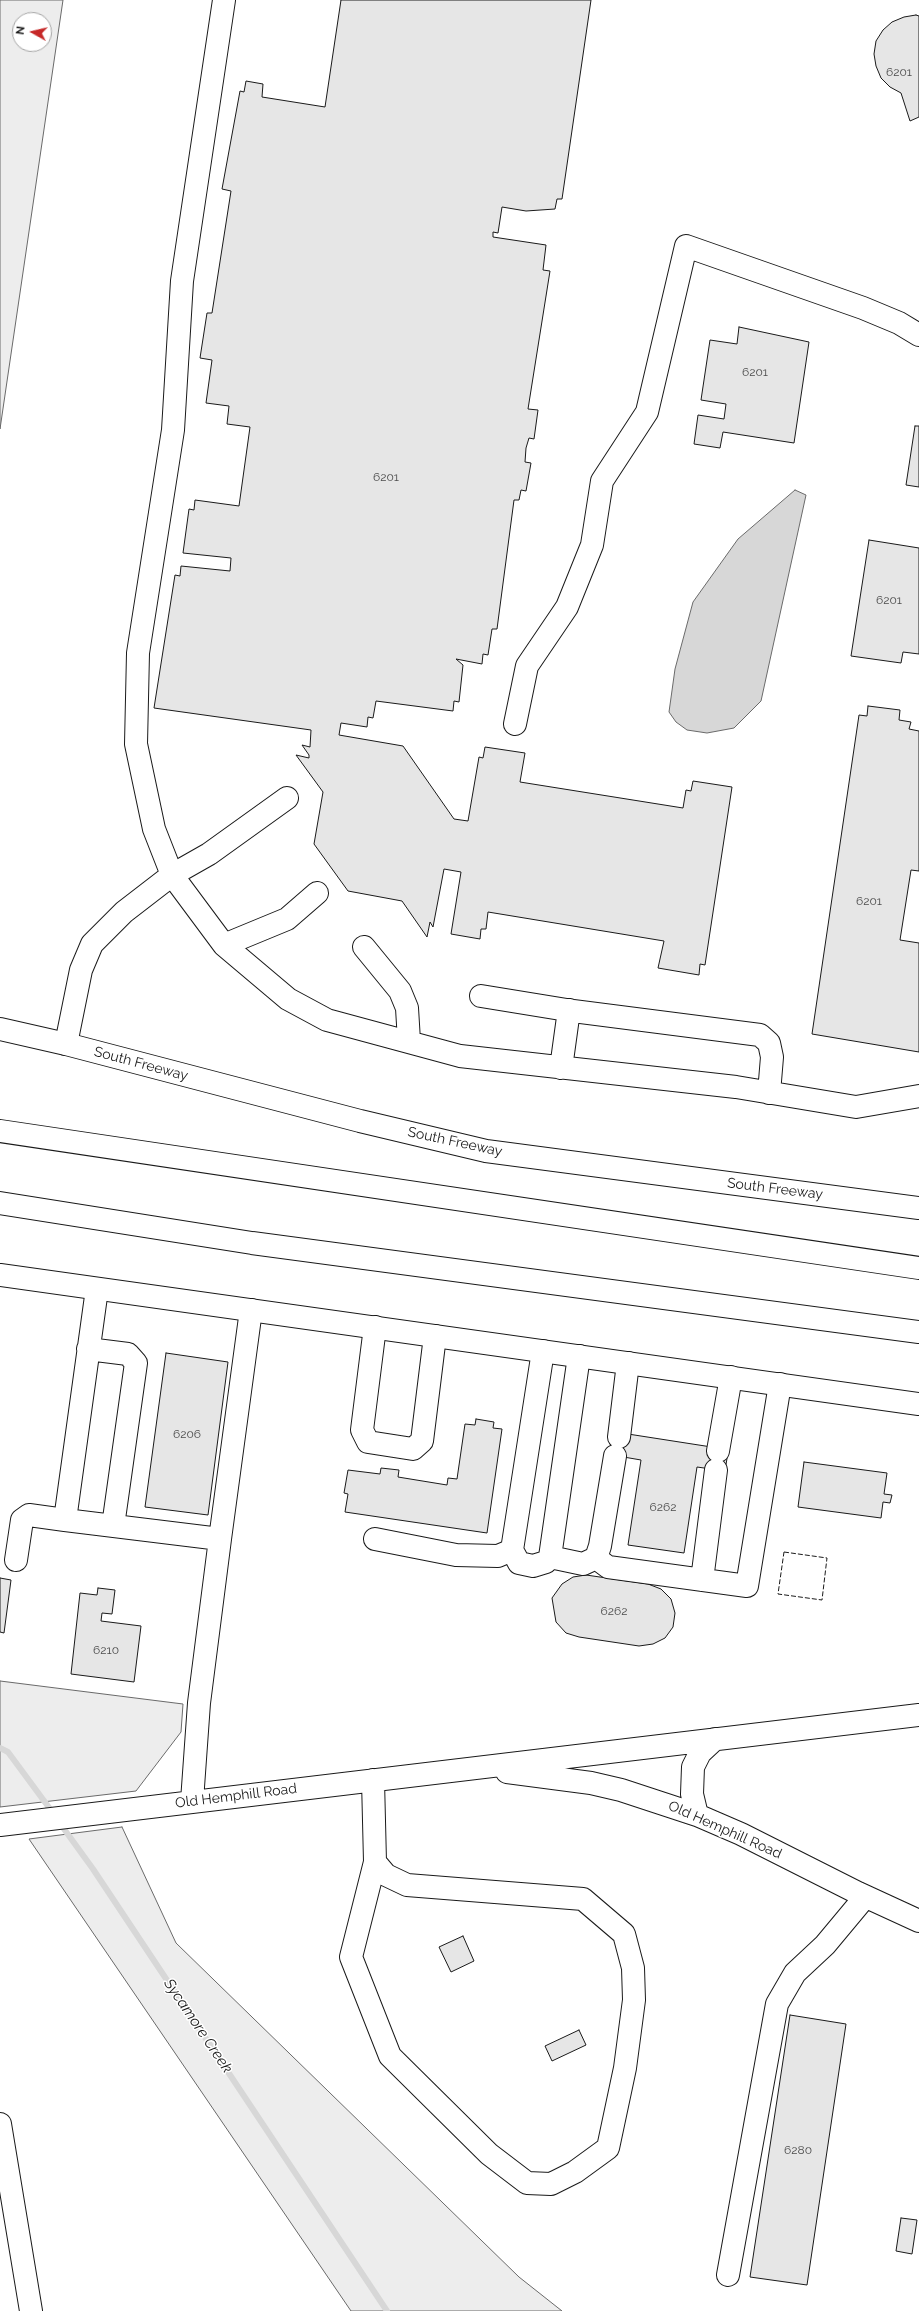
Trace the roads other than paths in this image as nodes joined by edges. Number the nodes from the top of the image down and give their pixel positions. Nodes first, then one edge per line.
1 (224, 0) edge
2 (919, 335) edge
3 (515, 724) dead end
4 (287, 798) dead end
5 (172, 875) junction
6 (316, 893) dead end
7 (224, 945) junction
8 (364, 947) dead end
9 (481, 996) dead end
10 (568, 1010) junction
11 (0, 1029) edge
12 (409, 1041) junction
13 (66, 1044) junction
14 (561, 1068) junction
15 (769, 1093) junction
16 (919, 1096) edge
17 (0, 1131) edge
18 (0, 1203) edge
19 (919, 1208) edge
20 (919, 1268) edge
21 (0, 1275) edge
22 (97, 1289) junction
23 (251, 1310) junction
24 (375, 1328) junction
25 (919, 1332) edge
26 (435, 1336) junction
27 (88, 1349) junction
28 (543, 1351) junction
29 (579, 1356) junction
30 (628, 1363) junction
31 (731, 1377) junction
32 (780, 1384) junction
33 (919, 1404) edge
34 (64, 1520) junction
35 (113, 1526) junction
36 (220, 1539) junction
37 (375, 1539) dead end
38 (512, 1550) junction
39 (550, 1557) junction
40 (596, 1558) junction
41 (16, 1560) dead end
42 (702, 1580) junction
43 (919, 1715) edge
44 (716, 1740) junction
45 (472, 1767) junction
46 (372, 1780) junction
47 (192, 1801) junction
48 (697, 1815) junction
49 (0, 1825) edge
50 (375, 1862) junction
51 (865, 1897) junction
52 (919, 1920) edge
53 (0, 2124) edge
54 (728, 2275) dead end
55 (31, 2311) edge

1 - 5 main road
2 - 3 main road
4 - 5 main road
5 - 7 main road
5 - 13 main road
6 - 7 main road
7 - 12 main road
8 - 12 main road
9 - 10 main road
10 - 14 main road
10 - 15 main road
11 - 13 main road, South Freeway
12 - 14 main road
13 - 19 main road, South Freeway
14 - 15 main road
15 - 16 main road
17 - 20 main road
18 - 25 main road
21 - 22 main road
22 - 23 main road
22 - 27 main road
23 - 24 main road
23 - 36 main road
24 - 26 main road
24 - 26 main road
26 - 28 main road
27 - 34 main road
27 - 35 main road
28 - 29 main road
28 - 38 main road
29 - 30 main road
29 - 39 main road
30 - 31 main road
30 - 40 main road
31 - 32 main road
31 - 42 main road
32 - 33 main road
32 - 42 main road
34 - 35 main road
34 - 41 main road
35 - 36 main road
36 - 47 main road
37 - 38 main road
38 - 39 main road
39 - 40 main road
40 - 42 main road
43 - 44 main road, Old Hemphill Road
44 - 45 main road, Old Hemphill Road
44 - 48 main road
45 - 46 main road, Old Hemphill Road
45 - 48 main road, Old Hemphill Road
46 - 47 main road, Old Hemphill Road
46 - 50 main road
47 - 49 main road, Old Hemphill Road
48 - 51 main road, Old Hemphill Road
50 - 50 main road
51 - 52 main road, Old Hemphill Road
51 - 54 main road
53 - 55 main road

